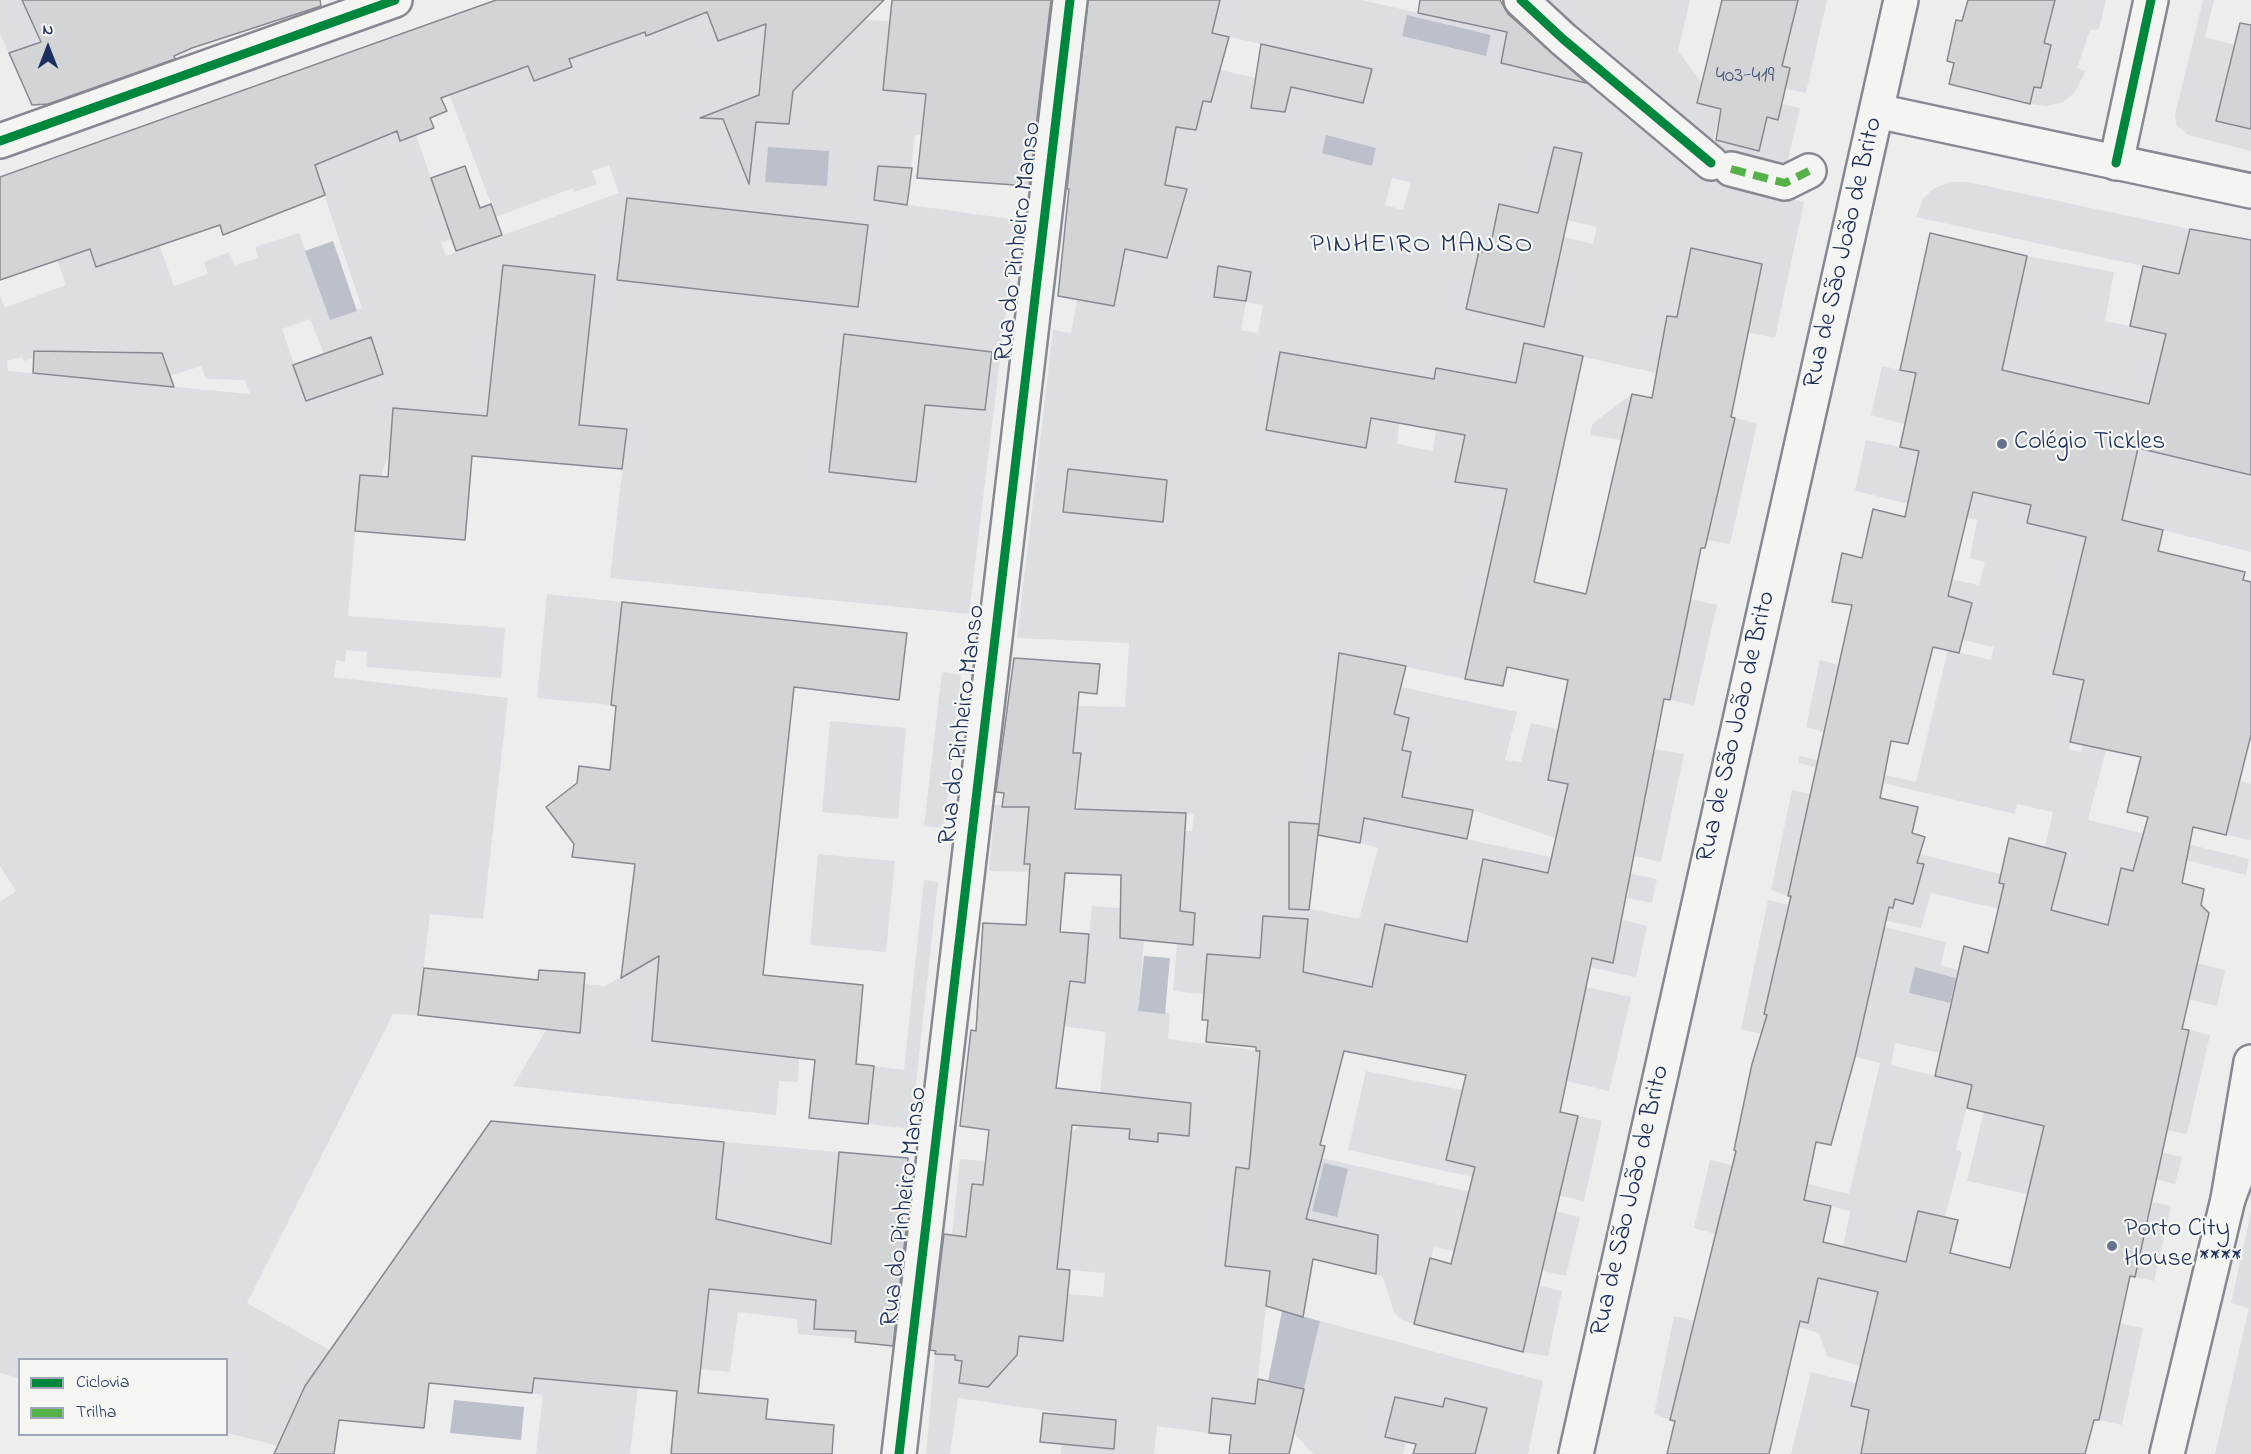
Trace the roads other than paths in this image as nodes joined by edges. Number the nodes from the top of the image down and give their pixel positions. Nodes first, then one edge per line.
1 (395, 0) edge
2 (1070, 0) edge
3 (1521, 0) edge
4 (1902, 0) edge
5 (2151, 0) edge
6 (1877, 111) junction
7 (2, 134) edge
8 (2116, 163) junction
9 (1809, 171) dead end
10 (2251, 191) edge
11 (2251, 1062) edge
12 (2251, 1137) edge
13 (2228, 1199) junction
14 (899, 1454) edge
15 (1576, 1454) edge
16 (2167, 1454) edge

1 - 7 main road
2 - 14 main road, Rua do Pinheiro Manso
3 - 9 main road
4 - 6 main road, Rua de São João de Brito
5 - 8 main road
6 - 8 main road
6 - 15 main road, Rua de São João de Brito
8 - 10 main road
11 - 13 main road
12 - 13 main road
13 - 16 main road

